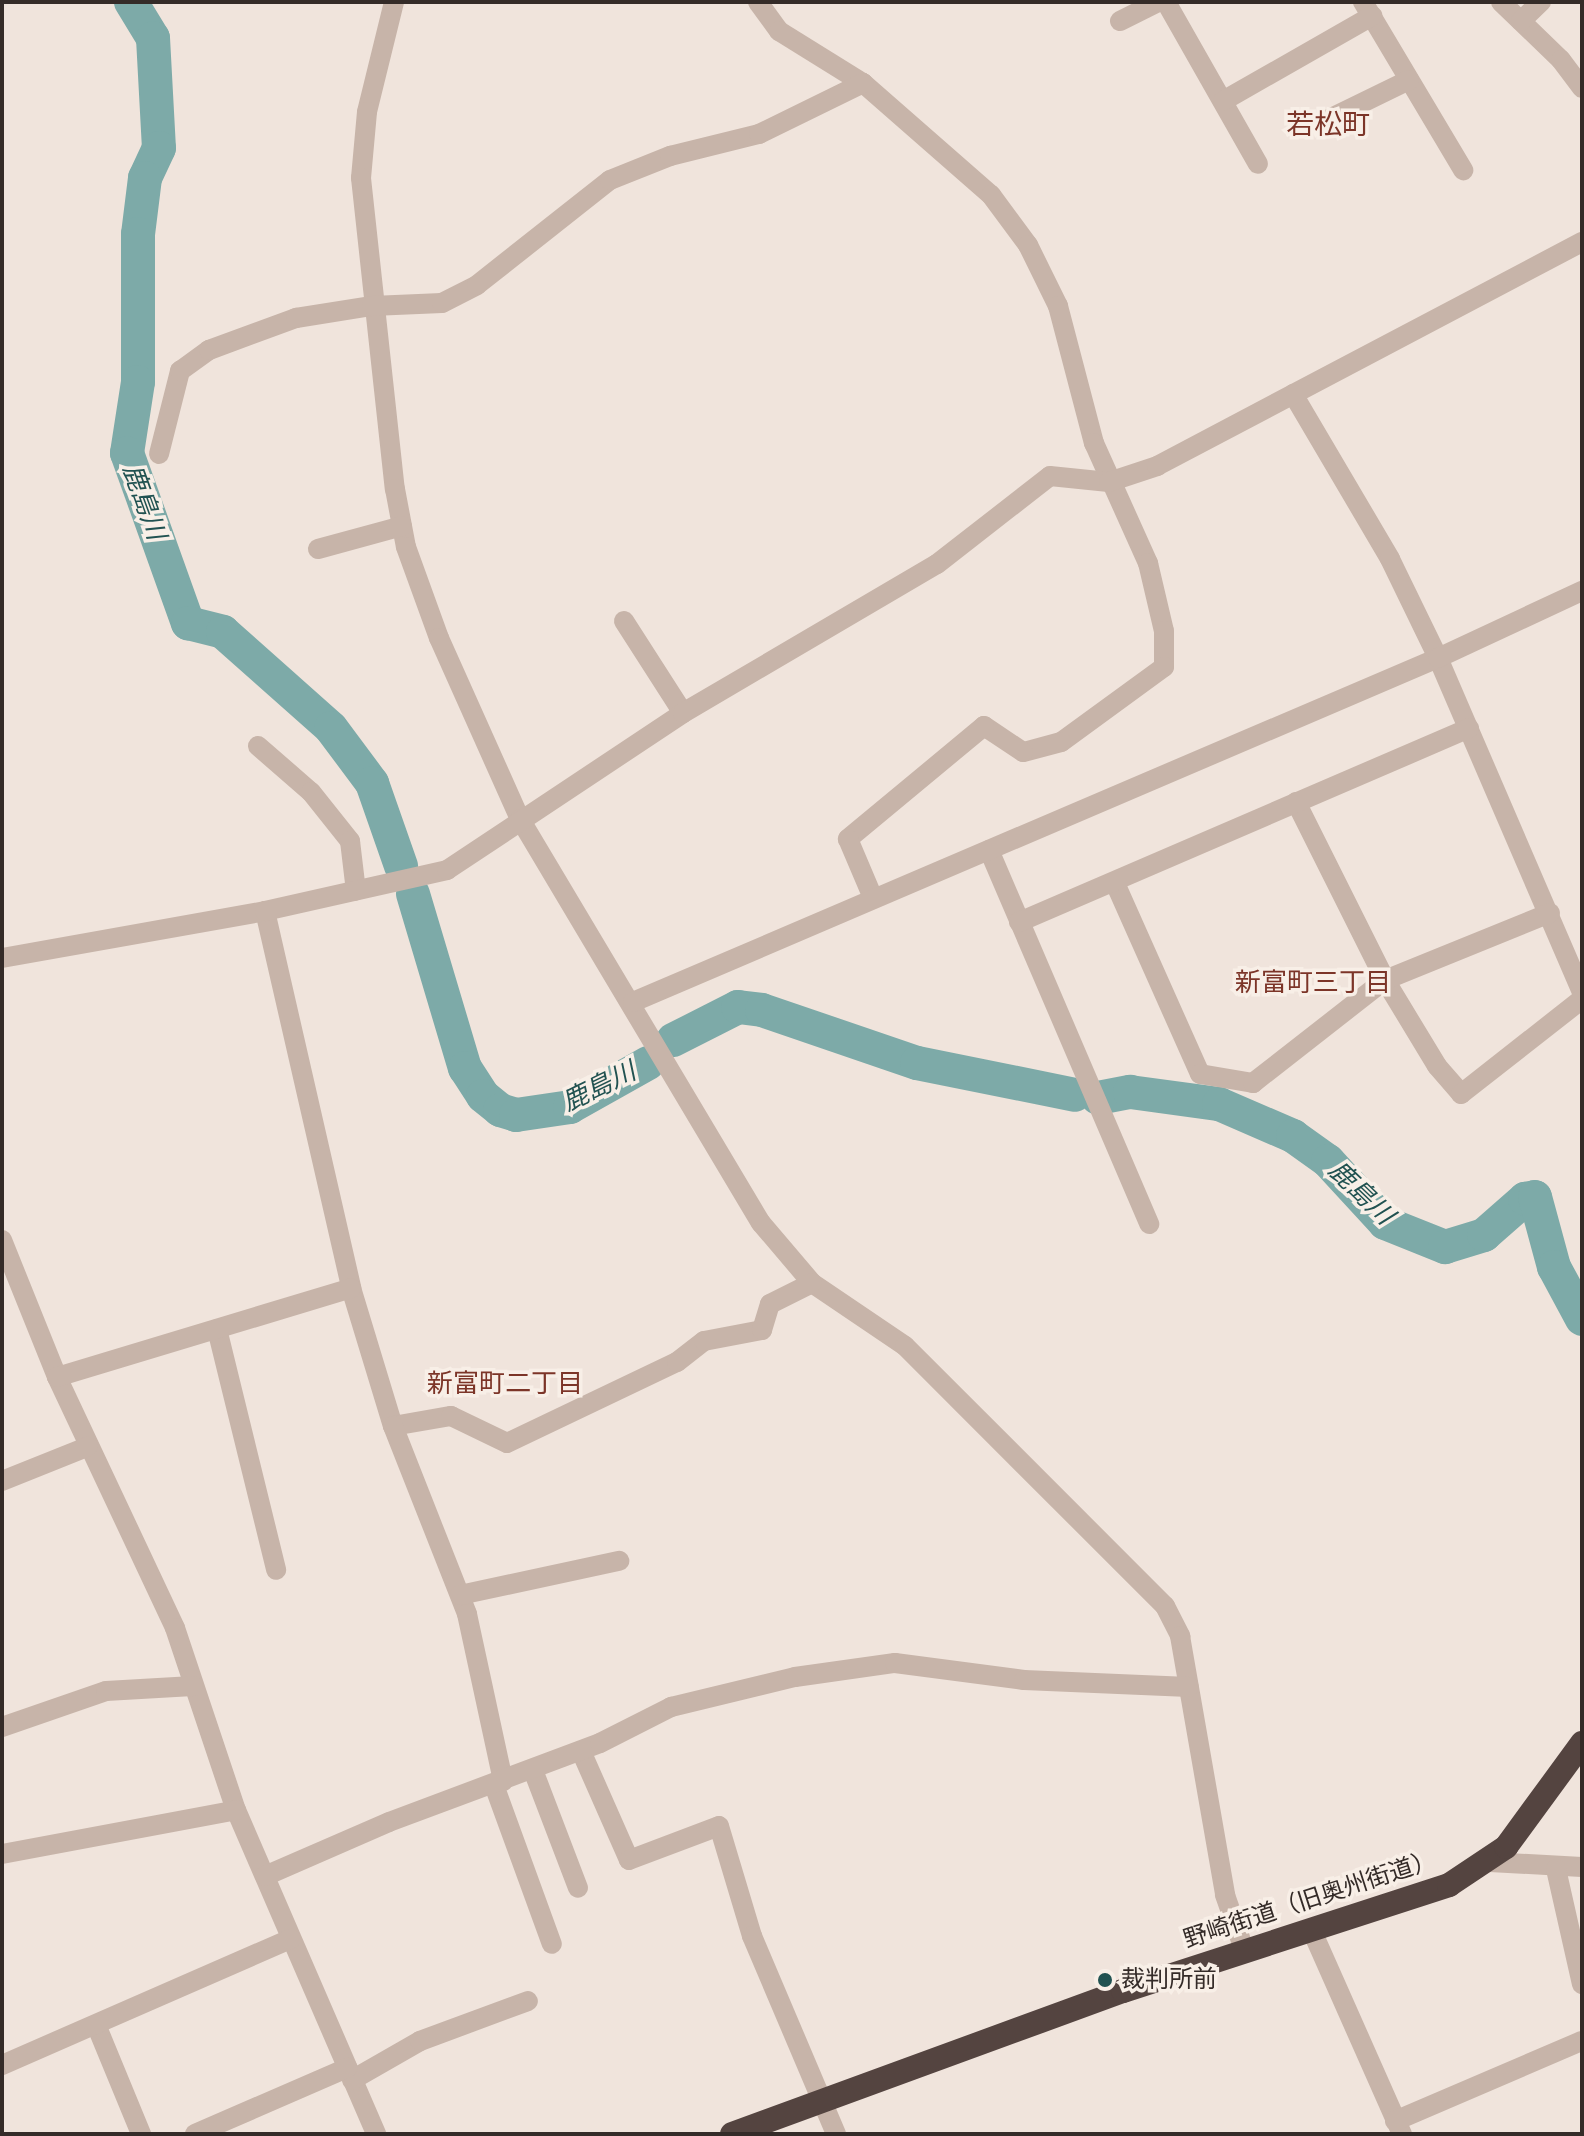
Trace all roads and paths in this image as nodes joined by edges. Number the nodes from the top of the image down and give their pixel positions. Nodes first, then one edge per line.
1 (394, 2) edge
2 (758, 2) edge
3 (1158, 2) edge
4 (1166, 2) edge
5 (1501, 2) edge
6 (1541, 2) edge
7 (1367, 9) edge
8 (1120, 21) dead end
9 (1521, 21) junction
10 (1409, 80) junction
11 (863, 83) junction
12 (1582, 88) edge
13 (1223, 101) junction
14 (1329, 119) dead end
15 (1258, 164) dead end
16 (1463, 170) dead end
17 (1582, 242) edge
18 (372, 306) junction
19 (1293, 394) junction
20 (159, 454) dead end
21 (1109, 482) junction
22 (402, 526) junction
23 (318, 549) dead end
24 (1582, 591) edge
25 (624, 621) dead end
26 (1438, 658) junction
27 (683, 713) junction
28 (1469, 728) junction
29 (258, 746) dead end
30 (1296, 802) junction
31 (520, 819) junction
32 (989, 850) junction
33 (1115, 883) junction
34 (356, 891) junction
35 (873, 898) junction
36 (265, 911) junction
37 (1550, 913) junction
38 (1019, 922) junction
39 (2, 958) edge
40 (1385, 980) junction
41 (1582, 992) edge
42 (1582, 999) edge
43 (633, 1002) junction
44 (1149, 1224) dead end
45 (2, 1240) edge
46 (812, 1283) junction
47 (351, 1288) junction
48 (217, 1329) junction
49 (57, 1377) junction
50 (393, 1426) junction
51 (87, 1447) junction
52 (2, 1481) edge
53 (619, 1561) dead end
54 (276, 1570) dead end
55 (460, 1595) junction
56 (193, 1686) junction
57 (1189, 1687) junction
58 (2, 1727) edge
59 (1582, 1743) edge
60 (581, 1751) junction
61 (533, 1770) junction
62 (499, 1783) junction
63 (236, 1810) junction
64 (2, 1854) edge
65 (1490, 1862) junction
66 (1582, 1867) edge
67 (1556, 1869) junction
68 (265, 1876) junction
69 (578, 1888) dead end
70 (1312, 1931) junction
71 (291, 1939) junction
72 (552, 1944) dead end
73 (1245, 1952) junction
74 (1582, 1984) edge
75 (528, 2001) dead end
76 (97, 2027) junction
77 (1582, 2041) edge
78 (2, 2065) edge
79 (349, 2074) junction
80 (822, 2100) junction
81 (1398, 2128) edge
82 (141, 2134) edge
83 (195, 2134) edge
84 (376, 2134) edge
85 (732, 2134) edge
86 (836, 2134) edge

1 - 18 street
2 - 11 street
3 - 8 street
4 - 13 street
5 - 9 street
6 - 9 street
7 - 10 street
7 - 13 street
9 - 12 street
10 - 14 street
10 - 16 street
11 - 18 street
11 - 21 street
13 - 15 street
17 - 19 street
18 - 20 street
18 - 22 street
19 - 21 street
19 - 26 street
21 - 27 street
21 - 35 street
22 - 23 street
22 - 31 street
24 - 26 street
25 - 27 street
26 - 28 street
26 - 32 street
27 - 31 street
28 - 30 street
28 - 37 street
29 - 34 street
30 - 33 street
30 - 40 street
31 - 34 street
31 - 43 street
32 - 35 street
32 - 38 street
33 - 38 street
33 - 40 street
34 - 36 street
35 - 43 street
36 - 39 street
36 - 47 street
37 - 40 street
37 - 41 street
38 - 44 street
40 - 42 street
43 - 46 street
45 - 49 street
46 - 50 street
46 - 57 street
47 - 48 street
47 - 50 street
48 - 49 street
48 - 54 street
49 - 51 street
50 - 55 street
51 - 52 street
51 - 56 street
53 - 55 street
55 - 62 street
56 - 58 street
56 - 63 street
57 - 60 street
57 - 73 street
59 - 65 highway, 野崎街道（旧奥州街道）
60 - 61 street
60 - 80 street
61 - 62 street
61 - 69 street
62 - 68 street
62 - 72 street
63 - 64 street
63 - 68 street
65 - 67 street
65 - 70 highway, 野崎街道（旧奥州街道）
66 - 67 street
67 - 74 street
68 - 71 street
70 - 73 highway, 野崎街道（旧奥州街道）
70 - 81 street
71 - 76 street
71 - 79 street
73 - 80 highway, 野崎街道（旧奥州街道）
75 - 79 street
76 - 78 street
76 - 82 street
77 - 81 street
79 - 83 street
79 - 84 street
80 - 85 highway, 野崎街道（旧奥州街道）
80 - 86 street

